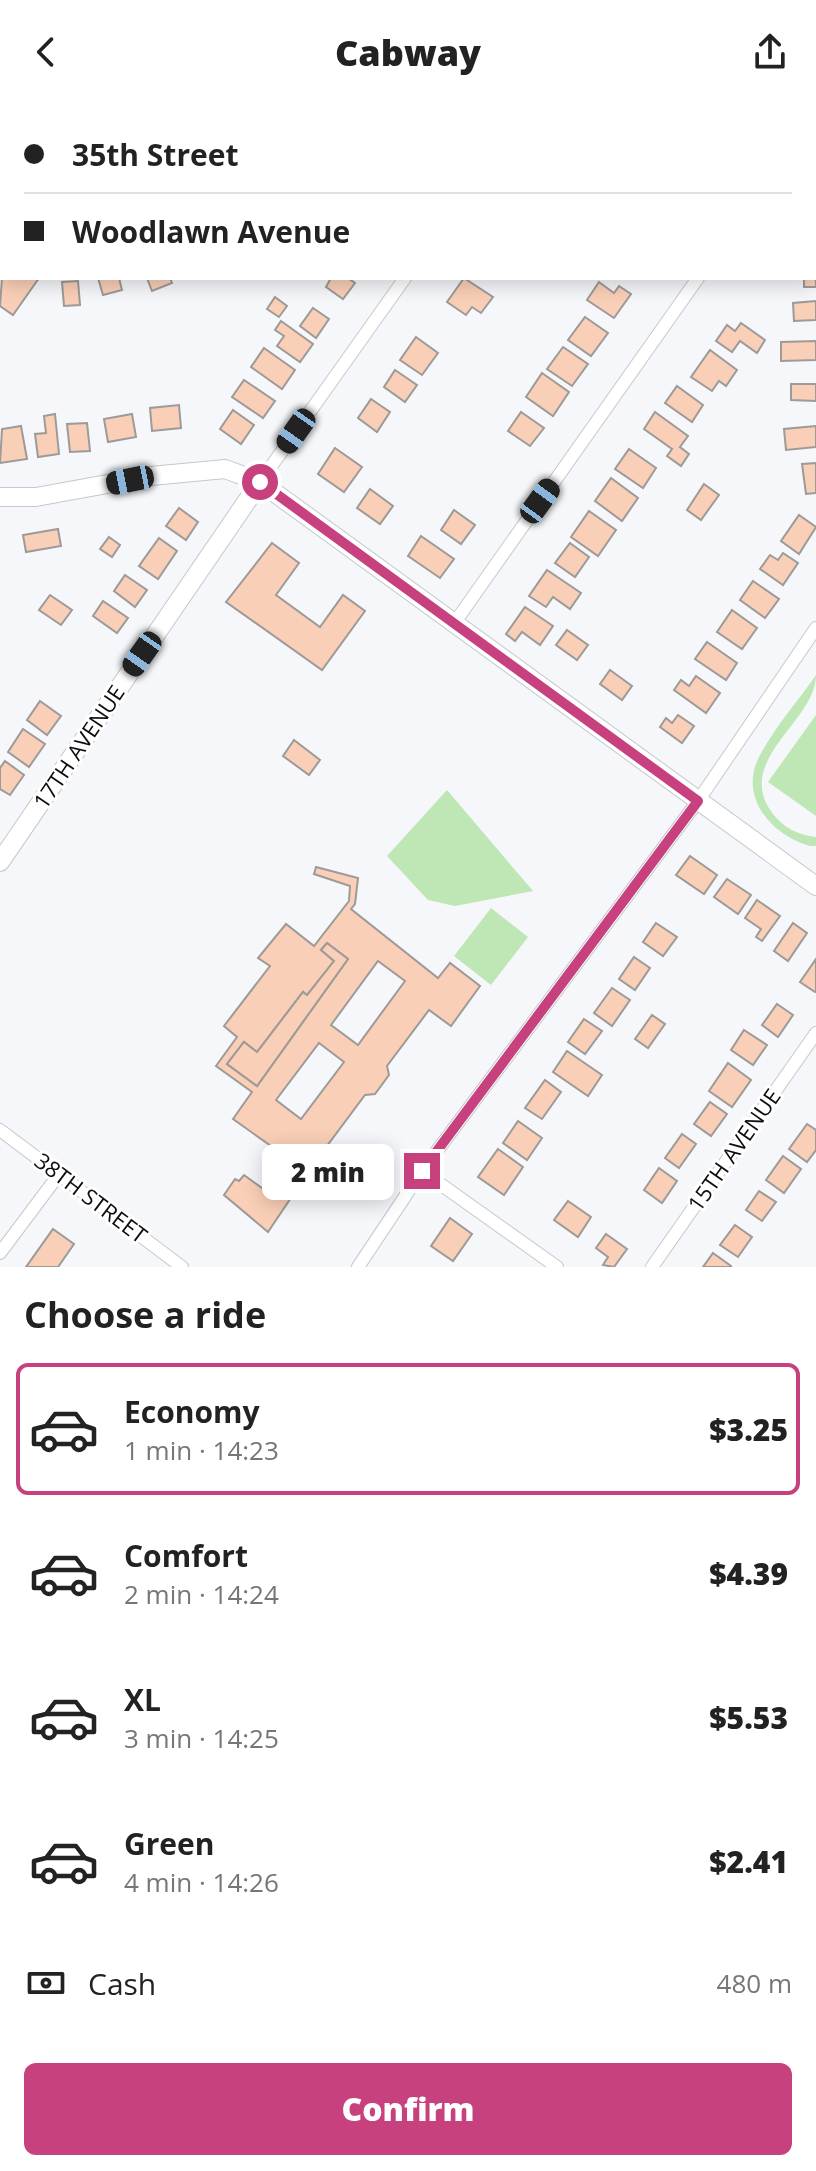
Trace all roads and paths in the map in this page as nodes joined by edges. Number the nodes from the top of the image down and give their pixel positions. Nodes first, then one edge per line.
1 (404, 280) edge
2 (697, 280) edge
3 (260, 482) junction
4 (0, 497) edge
5 (453, 625) junction
6 (816, 628) edge
7 (698, 801) junction
8 (0, 862) edge
9 (816, 886) edge
10 (816, 1033) edge
11 (0, 1130) edge
12 (422, 1171) junction
13 (60, 1173) junction
14 (0, 1253) edge
15 (182, 1267) edge
16 (358, 1267) edge
17 (557, 1267) edge
18 (652, 1267) edge

1 - 3 street, 17TH AVENUE
2 - 5 street
3 - 4 street
3 - 5 street
3 - 8 street, 17TH AVENUE
5 - 7 street
6 - 7 street
7 - 9 street
7 - 12 street
10 - 18 street, 15TH AVENUE
11 - 13 street, 38TH STREET
12 - 16 street
12 - 17 street
13 - 14 street
13 - 15 street, 38TH STREET

